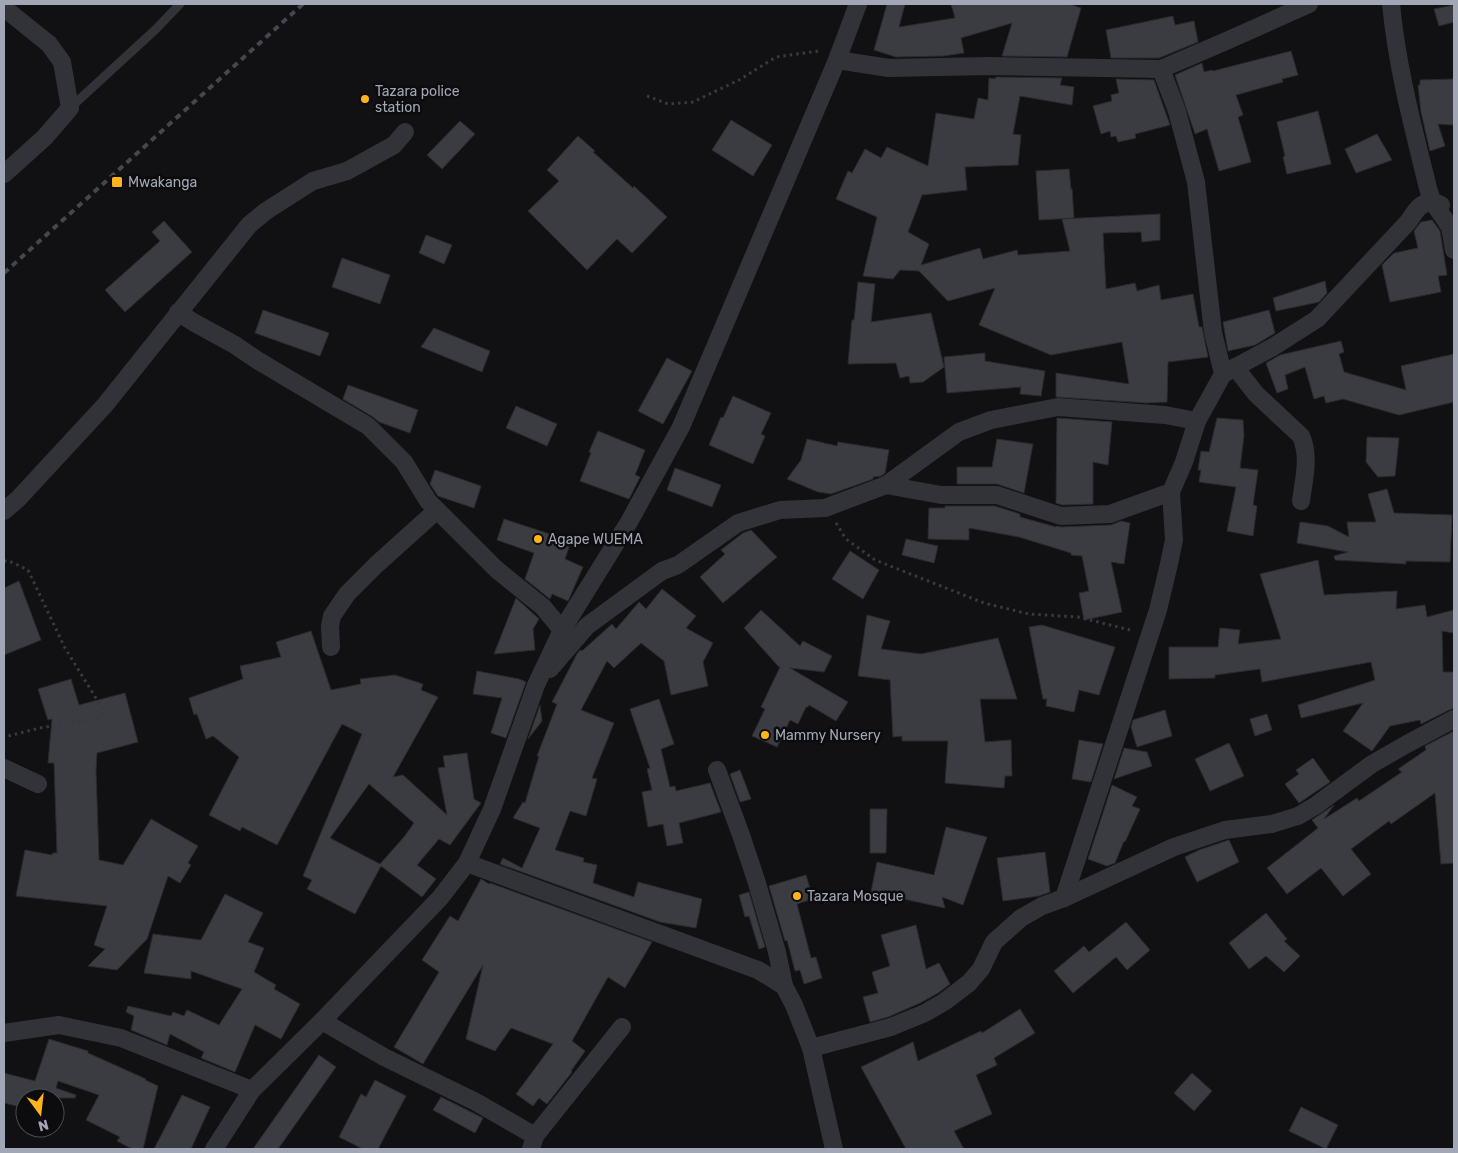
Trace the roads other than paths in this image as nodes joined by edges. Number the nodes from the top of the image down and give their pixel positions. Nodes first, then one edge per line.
1 (180, 4) edge
2 (858, 4) edge
3 (1309, 4) edge
4 (1391, 4) edge
5 (4, 8) edge
6 (837, 60) junction
7 (1161, 69) junction
8 (70, 108) junction
9 (405, 132) dead end
10 (4, 174) edge
11 (1432, 201) junction
12 (1454, 212) edge
13 (1454, 250) edge
14 (178, 312) junction
15 (1229, 371) junction
16 (1197, 421) junction
17 (886, 485) junction
18 (1171, 492) junction
19 (1301, 501) dead end
20 (437, 510) junction
21 (4, 511) edge
22 (562, 630) junction
23 (331, 647) dead end
24 (536, 685) junction
25 (1454, 719) edge
26 (4, 768) edge
27 (717, 770) dead end
28 (38, 784) dead end
29 (467, 863) junction
30 (1064, 898) junction
31 (784, 986) junction
32 (322, 1021) junction
33 (622, 1026) dead end
34 (4, 1033) edge
35 (811, 1048) junction
36 (252, 1090) junction
37 (533, 1143) edge
38 (214, 1149) edge
39 (834, 1149) edge

1 - 8 lane
2 - 6 street
3 - 7 street
4 - 11 street
5 - 8 street
6 - 7 street
6 - 22 street
7 - 15 street
8 - 10 street
9 - 14 street
11 - 12 street
11 - 13 street
11 - 15 street
14 - 20 street
14 - 21 street
15 - 16 street
15 - 19 street
16 - 17 street
16 - 18 street
17 - 18 street
17 - 24 street
18 - 30 street
20 - 22 street
20 - 23 street
22 - 24 street
24 - 29 street
25 - 30 street
26 - 28 street
27 - 31 street
29 - 31 street
29 - 32 street
30 - 35 street
31 - 35 street
32 - 36 street
32 - 37 street
33 - 37 street
34 - 36 street
35 - 39 street
36 - 38 street

